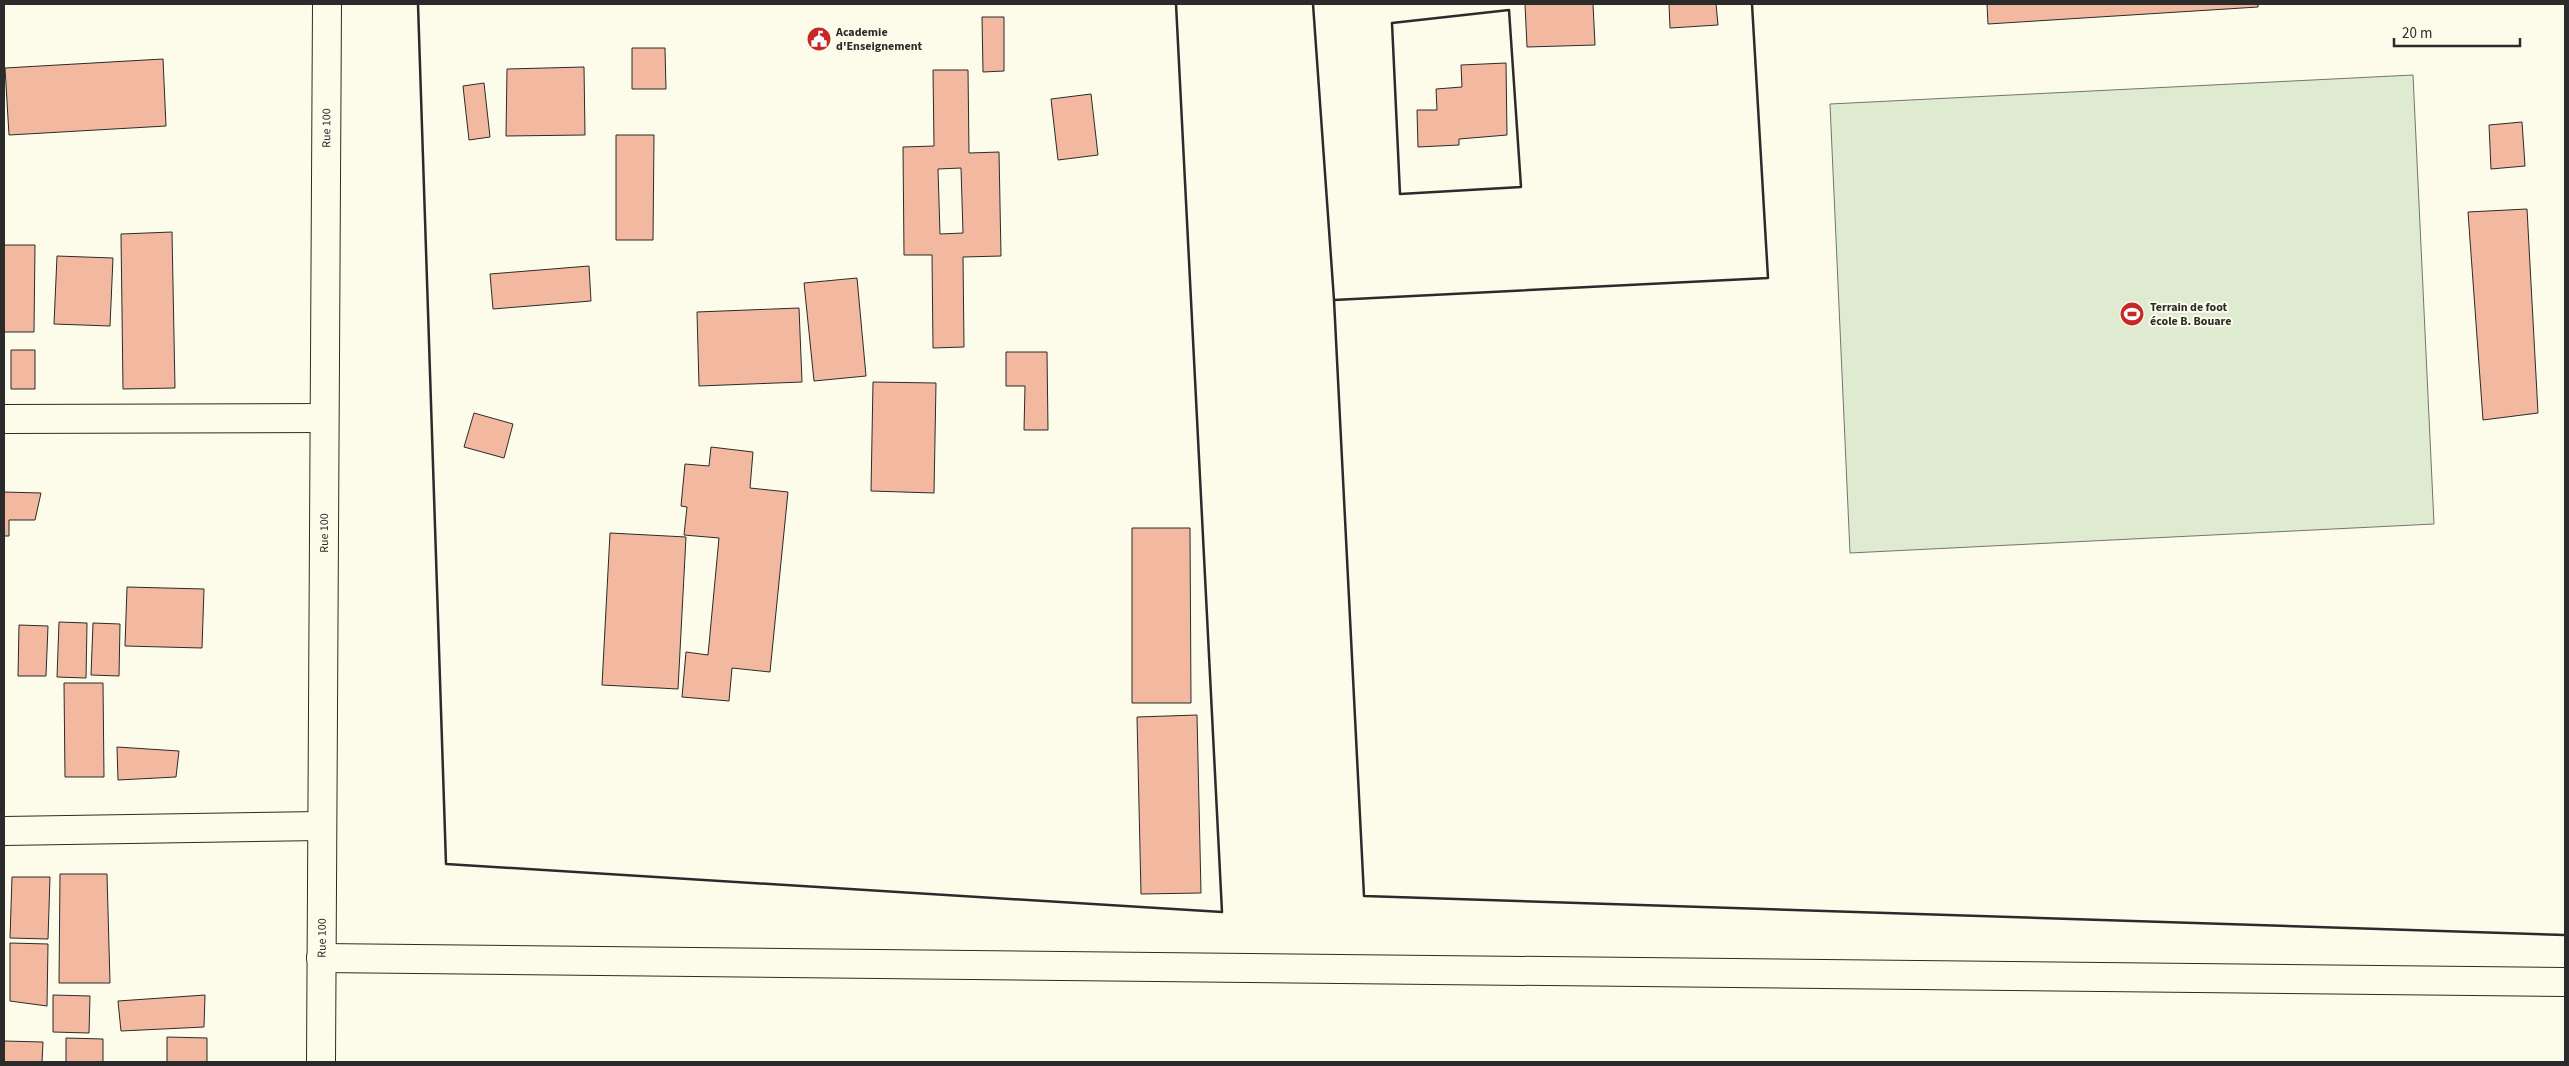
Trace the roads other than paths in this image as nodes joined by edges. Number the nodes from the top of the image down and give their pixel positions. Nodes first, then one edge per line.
1 (327, 4) edge
2 (324, 418) junction
3 (4, 419) edge
4 (321, 826) junction
5 (4, 831) edge
6 (321, 958) junction
7 (2565, 982) edge
8 (321, 1062) edge

1 - 2 street, Rue 100
2 - 3 street
2 - 4 street, Rue 100
4 - 5 street
4 - 6 street, Rue 100
6 - 7 street
6 - 8 street, Rue 100

